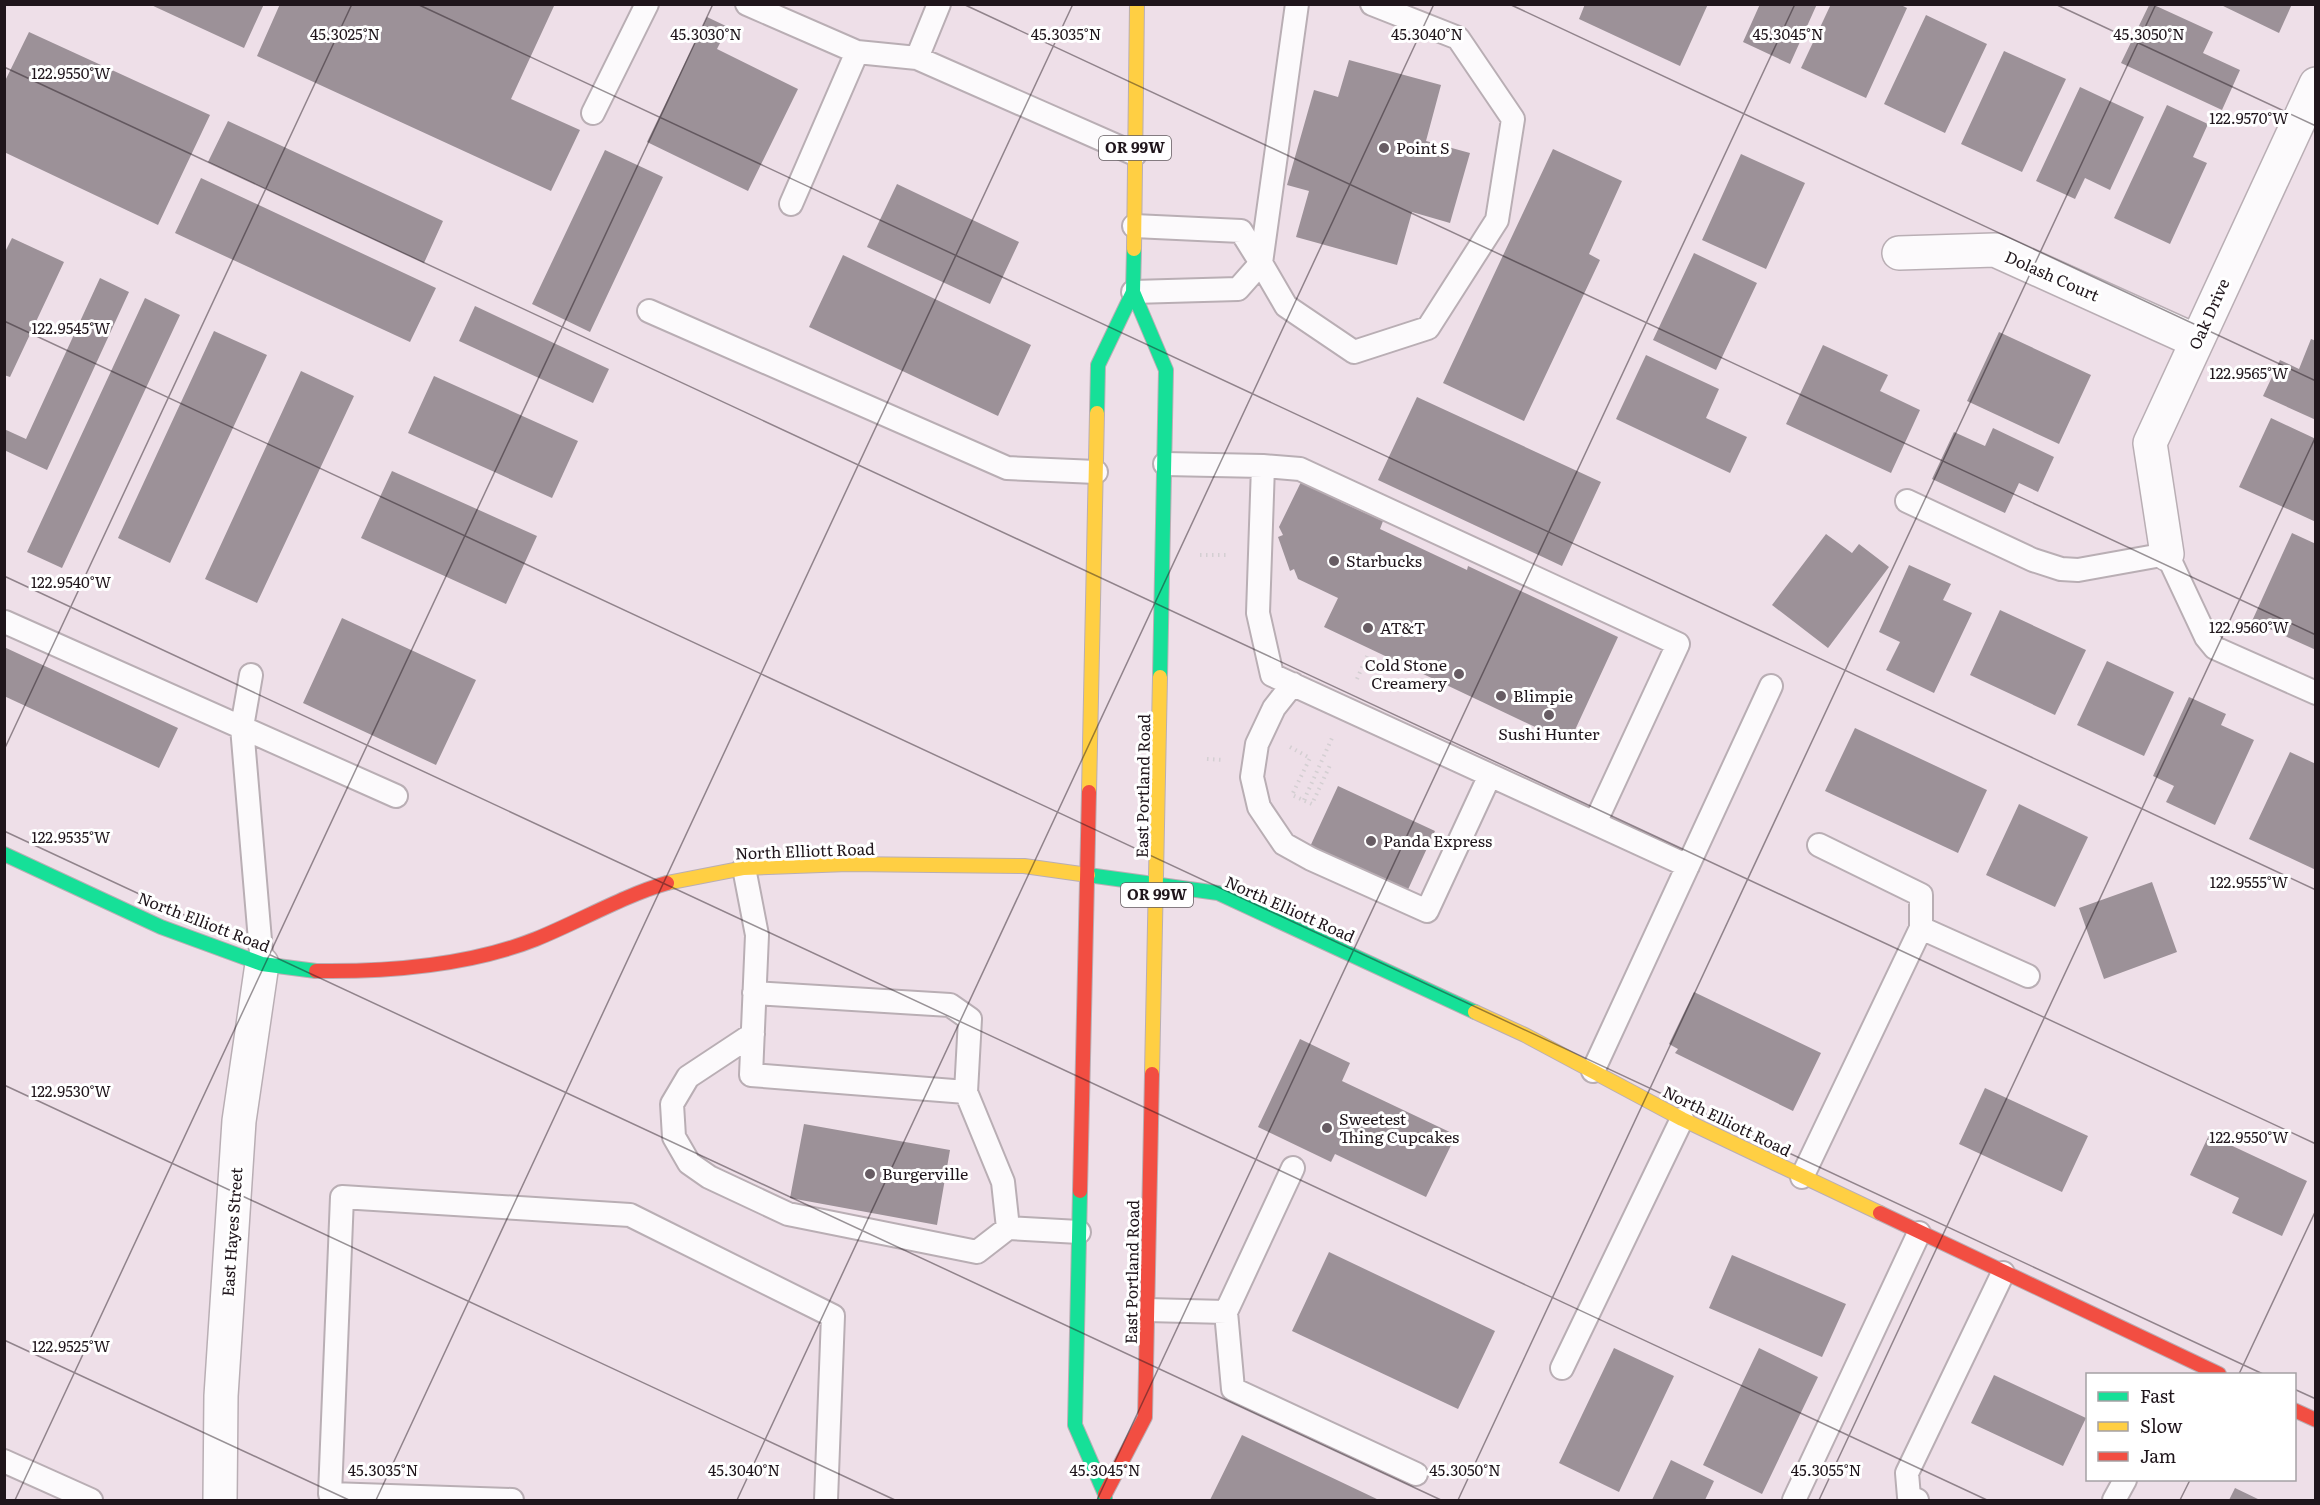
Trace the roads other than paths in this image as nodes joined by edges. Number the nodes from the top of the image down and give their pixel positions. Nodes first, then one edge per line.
1 (647, 4) edge
2 (747, 4) edge
3 (939, 4) edge
4 (1137, 4) edge
5 (1298, 4) edge
6 (1372, 4) edge
7 (857, 52) junction
8 (917, 58) junction
9 (2316, 84) edge
10 (593, 113) dead end
11 (1135, 154) junction
12 (791, 204) dead end
13 (1134, 226) junction
14 (1899, 253) dead end
15 (1261, 263) junction
16 (1133, 292) junction
17 (649, 311) dead end
18 (2196, 341) junction
19 (1165, 464) junction
20 (1263, 466) junction
21 (1096, 472) junction
22 (1907, 501) dead end
23 (2167, 554) junction
24 (5, 621) edge
25 (252, 675) dead end
26 (1293, 684) junction
27 (1771, 686) dead end
28 (2316, 693) edge
29 (242, 727) junction
30 (1490, 775) junction
31 (396, 796) dead end
32 (1594, 823) junction
33 (1819, 845) dead end
34 (4, 854) edge
35 (1688, 866) junction
36 (744, 868) junction
37 (1088, 875) junction
38 (1157, 884) junction
39 (1921, 928) junction
40 (262, 964) junction
41 (2028, 976) dead end
42 (754, 993) junction
43 (753, 1034) junction
44 (1593, 1071) junction
45 (966, 1092) junction
46 (1682, 1119) junction
47 (1293, 1168) dead end
48 (1802, 1177) junction
49 (1008, 1227) junction
50 (1079, 1232) junction
51 (1919, 1233) junction
52 (2003, 1273) junction
53 (1147, 1310) junction
54 (1226, 1312) junction
55 (2183, 1367) edge
56 (1562, 1368) dead end
57 (2214, 1373) edge
58 (2296, 1410) edge
59 (2316, 1420) edge
60 (4, 1461) edge
61 (1416, 1474) dead end
62 (2124, 1481) edge
63 (1105, 1497) edge
64 (91, 1500) edge
65 (220, 1500) edge
66 (512, 1500) edge
67 (826, 1500) edge
68 (1794, 1500) edge
69 (1917, 1500) edge
70 (2114, 1500) edge

1 - 10 lane
2 - 7 lane
3 - 8 lane
4 - 11 main road, East Portland Road / OR 99W
5 - 15 lane
6 - 15 lane
7 - 8 lane
7 - 12 lane
8 - 11 lane
9 - 18 street, Oak Drive
11 - 13 main road, East Portland Road / OR 99W
13 - 15 lane
13 - 16 main road, East Portland Road / OR 99W
14 - 18 street, Dolash Court
15 - 16 lane
16 - 19 main road, East Portland Road / OR 99W
16 - 21 main road, East Portland Road / OR 99W
17 - 21 lane
18 - 23 street, Oak Drive
19 - 20 lane
19 - 38 main road, East Portland Road / OR 99W
20 - 26 lane
20 - 32 lane
21 - 37 main road, East Portland Road / OR 99W
22 - 23 lane
23 - 28 lane
24 - 29 lane
25 - 29 lane
26 - 30 lane
26 - 30 lane
27 - 35 lane
29 - 31 lane
29 - 40 lane
30 - 32 lane
32 - 35 lane
33 - 39 lane
34 - 40 main road, North Elliott Road
35 - 44 lane
36 - 37 main road, North Elliott Road
36 - 40 main road, North Elliott Road
36 - 42 lane
37 - 38 main road, North Elliott Road
37 - 50 main road, East Portland Road / OR 99W
38 - 44 main road, North Elliott Road
38 - 53 main road, East Portland Road / OR 99W
39 - 41 lane
39 - 48 lane
40 - 65 street, East Hayes Street
42 - 43 lane
42 - 45 lane
43 - 45 lane
43 - 49 lane
44 - 46 main road, North Elliott Road
45 - 49 lane
46 - 48 main road, North Elliott Road
46 - 56 lane
47 - 54 lane
48 - 51 main road, North Elliott Road
49 - 50 lane
50 - 63 main road, East Portland Road / OR 99W
51 - 52 main road, North Elliott Road
51 - 68 lane
52 - 55 main road, North Elliott Road
52 - 69 lane
53 - 54 lane
53 - 63 main road, East Portland Road / OR 99W
54 - 61 lane
55 - 57 main road, North Elliott Road
58 - 59 main road
60 - 64 lane
62 - 70 lane
66 - 67 lane

